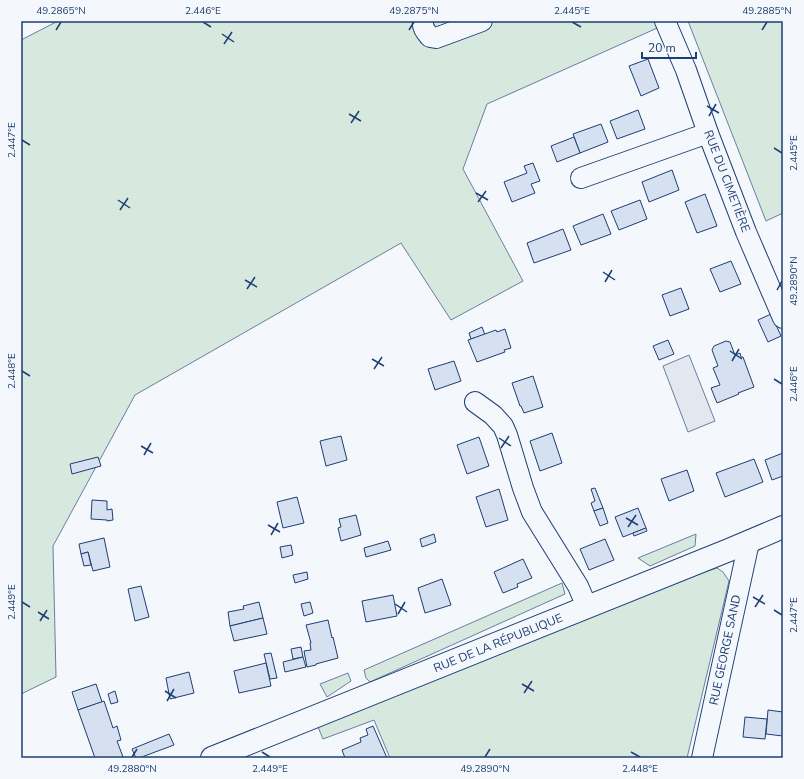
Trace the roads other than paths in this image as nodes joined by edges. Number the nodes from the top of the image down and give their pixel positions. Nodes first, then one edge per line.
1 (423, 21) edge
2 (482, 21) edge
3 (665, 21) edge
4 (708, 133) junction
5 (581, 178) dead end
6 (783, 318) edge
7 (475, 402) dead end
8 (783, 527) edge
9 (749, 542) junction
10 (587, 607) junction
11 (212, 758) edge
12 (702, 758) edge

1 - 2 street
3 - 4 street, RUE DU CIMETIÈRE
4 - 5 street
4 - 6 street, RUE DU CIMETIÈRE
7 - 10 street
8 - 9 main road, RUE DE LA RÉPUBLIQUE
9 - 10 main road, RUE DE LA RÉPUBLIQUE
9 - 12 street, RUE GEORGE SAND
10 - 11 main road, RUE DE LA RÉPUBLIQUE

